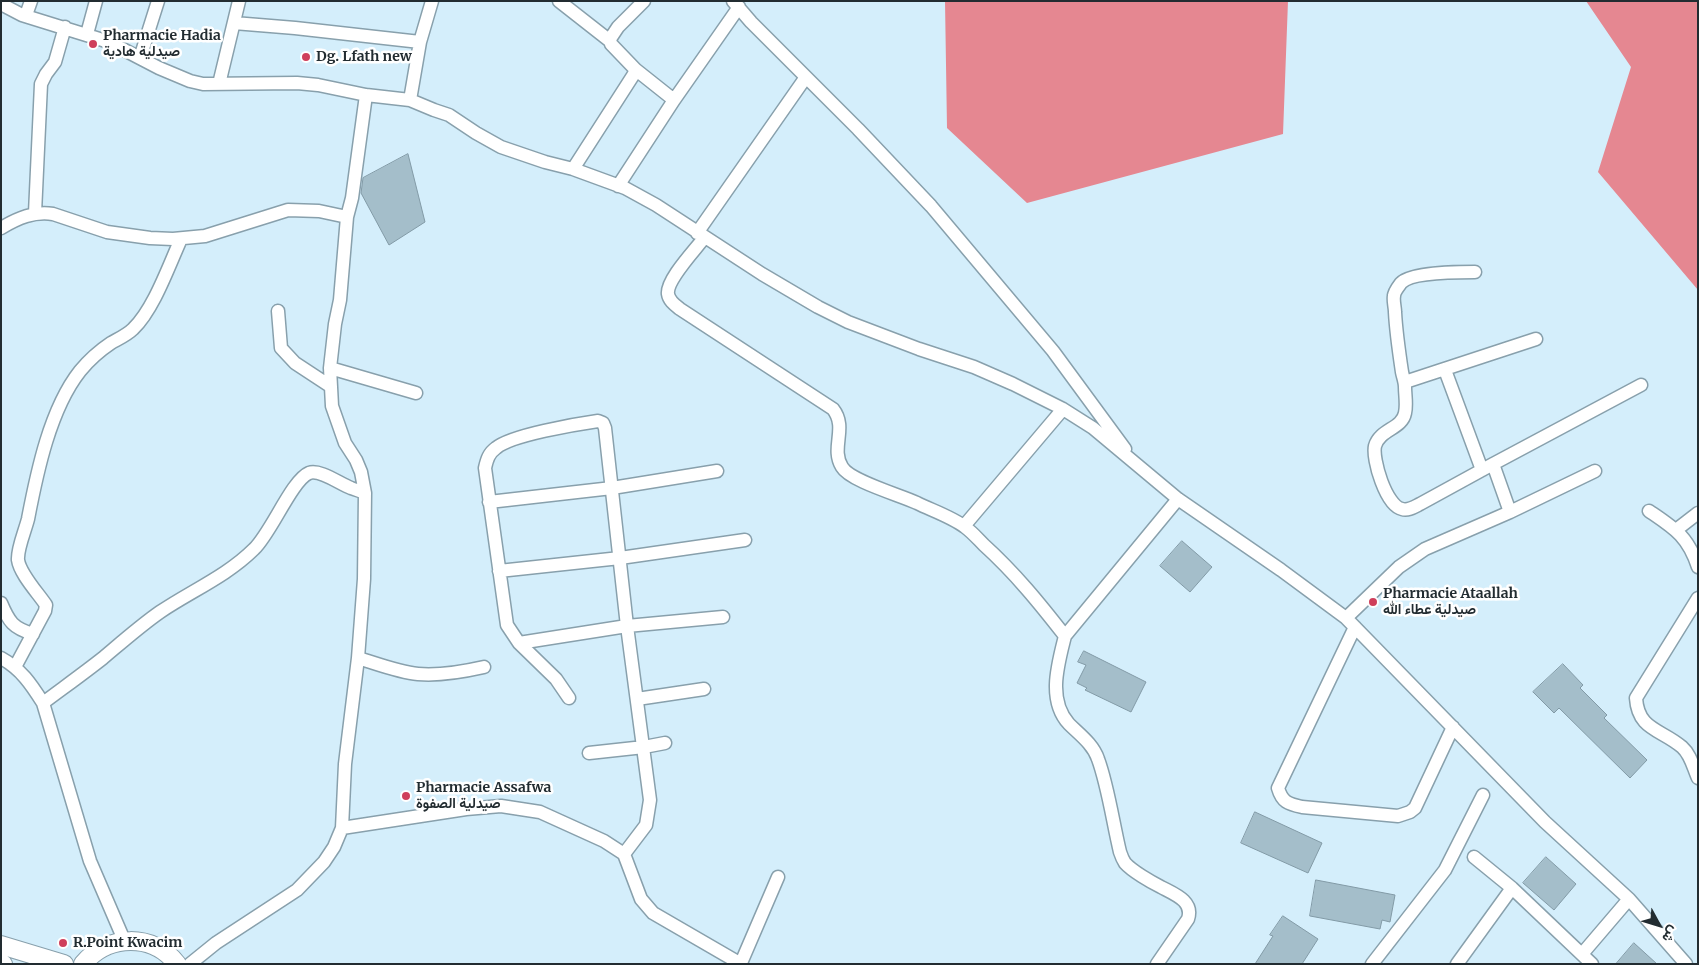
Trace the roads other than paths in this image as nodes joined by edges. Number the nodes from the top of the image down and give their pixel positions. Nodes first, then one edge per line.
1 (31, 1) edge
2 (96, 1) edge
3 (158, 1) edge
4 (239, 1) edge
5 (432, 1) edge
6 (559, 1) edge
7 (644, 1) edge
8 (1, 4) edge
9 (736, 4) edge
10 (26, 15) junction
11 (234, 23) junction
12 (65, 27) junction
13 (87, 34) junction
14 (610, 41) junction
15 (420, 42) junction
16 (140, 58) junction
17 (635, 69) junction
18 (806, 77) junction
19 (219, 84) junction
20 (366, 95) junction
21 (410, 100) junction
22 (674, 100) junction
23 (573, 170) junction
24 (618, 186) junction
25 (35, 213) junction
26 (348, 217) junction
27 (1, 228) edge
28 (701, 236) junction
29 (181, 239) junction
30 (1475, 272) dead end
31 (278, 311) dead end
32 (1536, 339) dead end
33 (330, 368) junction
34 (1445, 370) junction
35 (1405, 382) junction
36 (1641, 385) dead end
37 (330, 386) junction
38 (416, 393) dead end
39 (1063, 409) junction
40 (1135, 463) junction
41 (1487, 467) junction
42 (717, 471) dead end
43 (1595, 471) dead end
44 (612, 488) junction
45 (366, 493) junction
46 (1178, 499) junction
47 (489, 502) junction
48 (1649, 511) dead end
49 (1510, 512) junction
50 (1698, 513) edge
51 (964, 526) junction
52 (1676, 530) junction
53 (745, 540) dead end
54 (620, 558) junction
55 (1698, 567) edge
56 (499, 571) junction
57 (1698, 598) edge
58 (1, 603) edge
59 (723, 617) dead end
60 (1350, 623) junction
61 (627, 626) junction
62 (33, 634) junction
63 (1065, 636) junction
64 (519, 643) junction
65 (1, 658) edge
66 (358, 658) junction
67 (15, 667) junction
68 (484, 667) dead end
69 (704, 689) dead end
70 (570, 698) dead end
71 (637, 699) junction
72 (43, 703) junction
73 (1453, 727) junction
74 (665, 743) dead end
75 (644, 747) junction
76 (589, 753) dead end
77 (1698, 778) edge
78 (1483, 795) dead end
79 (342, 828) junction
80 (624, 854) junction
81 (1474, 857) dead end
82 (778, 877) dead end
83 (1512, 888) junction
84 (1629, 899) junction
85 (124, 940) junction
86 (1, 945) edge
87 (1582, 954) junction
88 (741, 963) edge
89 (64, 964) edge
90 (83, 964) edge
91 (177, 964) edge
92 (190, 964) edge
93 (1157, 964) edge
94 (1372, 964) edge
95 (1457, 964) edge
96 (1592, 964) edge
97 (1686, 964) edge

1 - 10 street
2 - 13 street
3 - 16 street
4 - 11 street
5 - 15 street
6 - 14 street
7 - 14 street
8 - 10 street
9 - 18 street
9 - 22 street
10 - 12 street
11 - 15 street
11 - 19 street
12 - 13 street
12 - 25 street
13 - 16 street
14 - 17 street
15 - 21 street
16 - 19 street
17 - 22 street
17 - 23 street
18 - 28 street
18 - 40 street
19 - 20 street
20 - 21 street
20 - 26 street
21 - 23 street
22 - 24 street
23 - 24 street
24 - 28 street
25 - 27 street
25 - 29 street
26 - 29 street
26 - 33 street
28 - 39 street
28 - 51 street
29 - 62 street
30 - 35 street
31 - 37 street
32 - 34 street
33 - 37 street
33 - 38 street
34 - 35 street
34 - 41 street
35 - 41 street
36 - 41 street
37 - 45 street
39 - 40 street
39 - 51 street
40 - 46 street
41 - 49 street
42 - 44 street
43 - 49 street
44 - 47 street
44 - 47 street
44 - 54 street
45 - 66 street
45 - 72 street
46 - 60 street
46 - 63 street
47 - 56 street
48 - 52 street
49 - 60 street
50 - 52 street
51 - 63 street
52 - 55 street
53 - 54 street
54 - 56 street
54 - 61 street
56 - 64 street
57 - 77 street
58 - 62 street
59 - 61 street
60 - 73 street
60 - 73 street
61 - 64 street
61 - 71 street
62 - 67 street
63 - 93 street
64 - 70 street
65 - 67 street
66 - 68 street
66 - 79 street
67 - 72 street
69 - 71 street
71 - 75 street
72 - 85 street
73 - 84 street
74 - 75 street
75 - 76 street
75 - 80 street
78 - 94 street
79 - 80 street
79 - 92 street
80 - 88 street
81 - 83 street
82 - 88 street
83 - 87 street
83 - 95 street
84 - 87 street
84 - 97 street
85 - 90 main road
85 - 91 main road
86 - 89 main road
87 - 96 street

